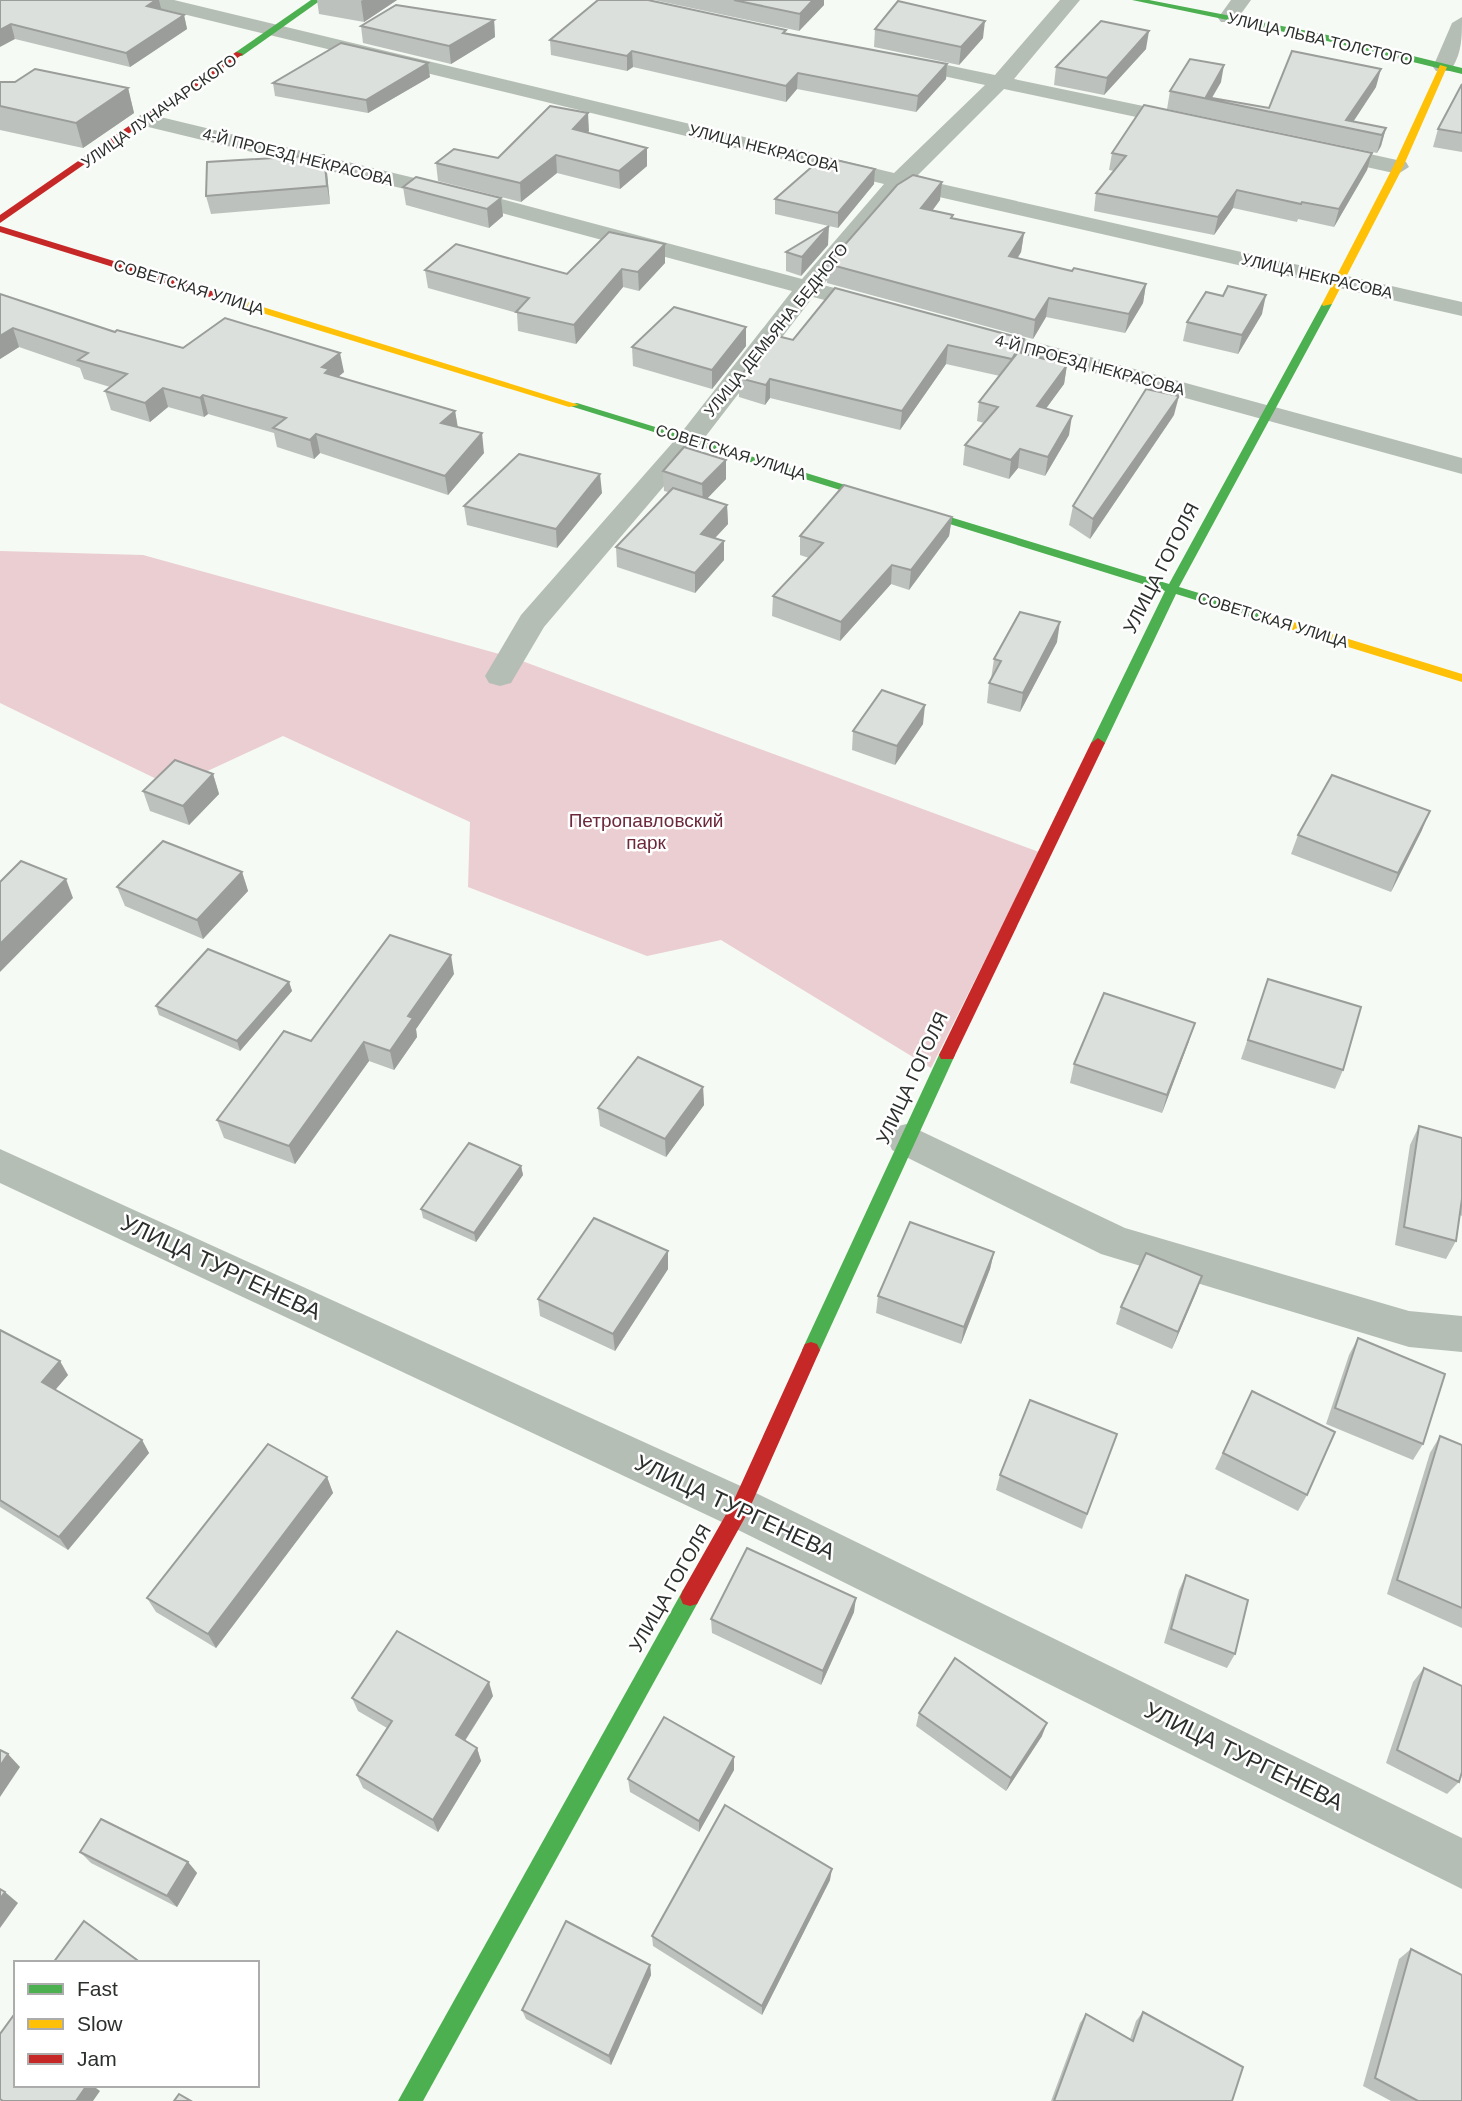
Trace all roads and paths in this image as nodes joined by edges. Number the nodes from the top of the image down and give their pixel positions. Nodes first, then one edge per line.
1 (150, 0) edge
2 (317, 0) edge
3 (1070, 0) edge
4 (1136, 0) edge
5 (1241, 0) edge
6 (1228, 18) junction
7 (1462, 23) edge
8 (274, 29) junction
9 (879, 57) edge
10 (1452, 69) edge
11 (1000, 82) junction
12 (148, 121) junction
13 (1212, 127) edge
14 (1305, 147) edge
15 (1398, 167) junction
16 (900, 181) junction
17 (0, 220) edge
18 (0, 229) edge
19 (1340, 281) junction
20 (808, 287) junction
21 (1462, 309) edge
22 (902, 313) edge
23 (956, 328) edge
24 (1265, 413) junction
25 (690, 439) junction
26 (1462, 466) edge
27 (1172, 589) junction
28 (500, 676) dead end
29 (1462, 678) edge
30 (906, 1139) junction
31 (0, 1165) edge
32 (1462, 1334) edge
33 (740, 1508) junction
34 (1462, 1864) edge
35 (410, 2101) edge

1 - 8 street, УЛИЦА НЕКРАСОВА
2 - 8 street, УЛИЦА ЛУНАЧАРСКОГО
3 - 11 street, УЛИЦА ДЕМЬЯНА БЕДНОГО
4 - 6 street, УЛИЦА ЛЬВА ТОЛСТОГО
5 - 6 street
6 - 10 street, УЛИЦА ЛЬВА ТОЛСТОГО
7 - 10 street
8 - 12 street, УЛИЦА ЛУНАЧАРСКОГО
8 - 16 street, УЛИЦА НЕКРАСОВА
9 - 11 street
10 - 15 street, УЛИЦА ГОГОЛЯ
11 - 13 street
11 - 16 street, УЛИЦА ДЕМЬЯНА БЕДНОГО
12 - 17 street, УЛИЦА ЛУНАЧАРСКОГО
12 - 20 street, 4-Й ПРОЕЗД НЕКРАСОВА
14 - 15 street
15 - 19 street, УЛИЦА ГОГОЛЯ
16 - 19 street, УЛИЦА НЕКРАСОВА
16 - 20 street, УЛИЦА ДЕМЬЯНА БЕДНОГО
18 - 25 street, СОВЕТСКАЯ УЛИЦА
19 - 21 street, УЛИЦА НЕКРАСОВА
19 - 24 street, УЛИЦА ГОГОЛЯ
20 - 22 street, 4-Й ПРОЕЗД НЕКРАСОВА
20 - 25 street, УЛИЦА ДЕМЬЯНА БЕДНОГО
23 - 24 street, 4-Й ПРОЕЗД НЕКРАСОВА
24 - 26 street, 4-Й ПРОЕЗД НЕКРАСОВА
24 - 27 street, УЛИЦА ГОГОЛЯ
25 - 27 street, СОВЕТСКАЯ УЛИЦА
25 - 28 street, УЛИЦА ДЕМЬЯНА БЕДНОГО
27 - 29 street, СОВЕТСКАЯ УЛИЦА
27 - 30 street, УЛИЦА ГОГОЛЯ
30 - 32 street
30 - 33 street, УЛИЦА ГОГОЛЯ
31 - 33 street, УЛИЦА ТУРГЕНЕВА
33 - 34 street, УЛИЦА ТУРГЕНЕВА
33 - 35 street, УЛИЦА ГОГОЛЯ

